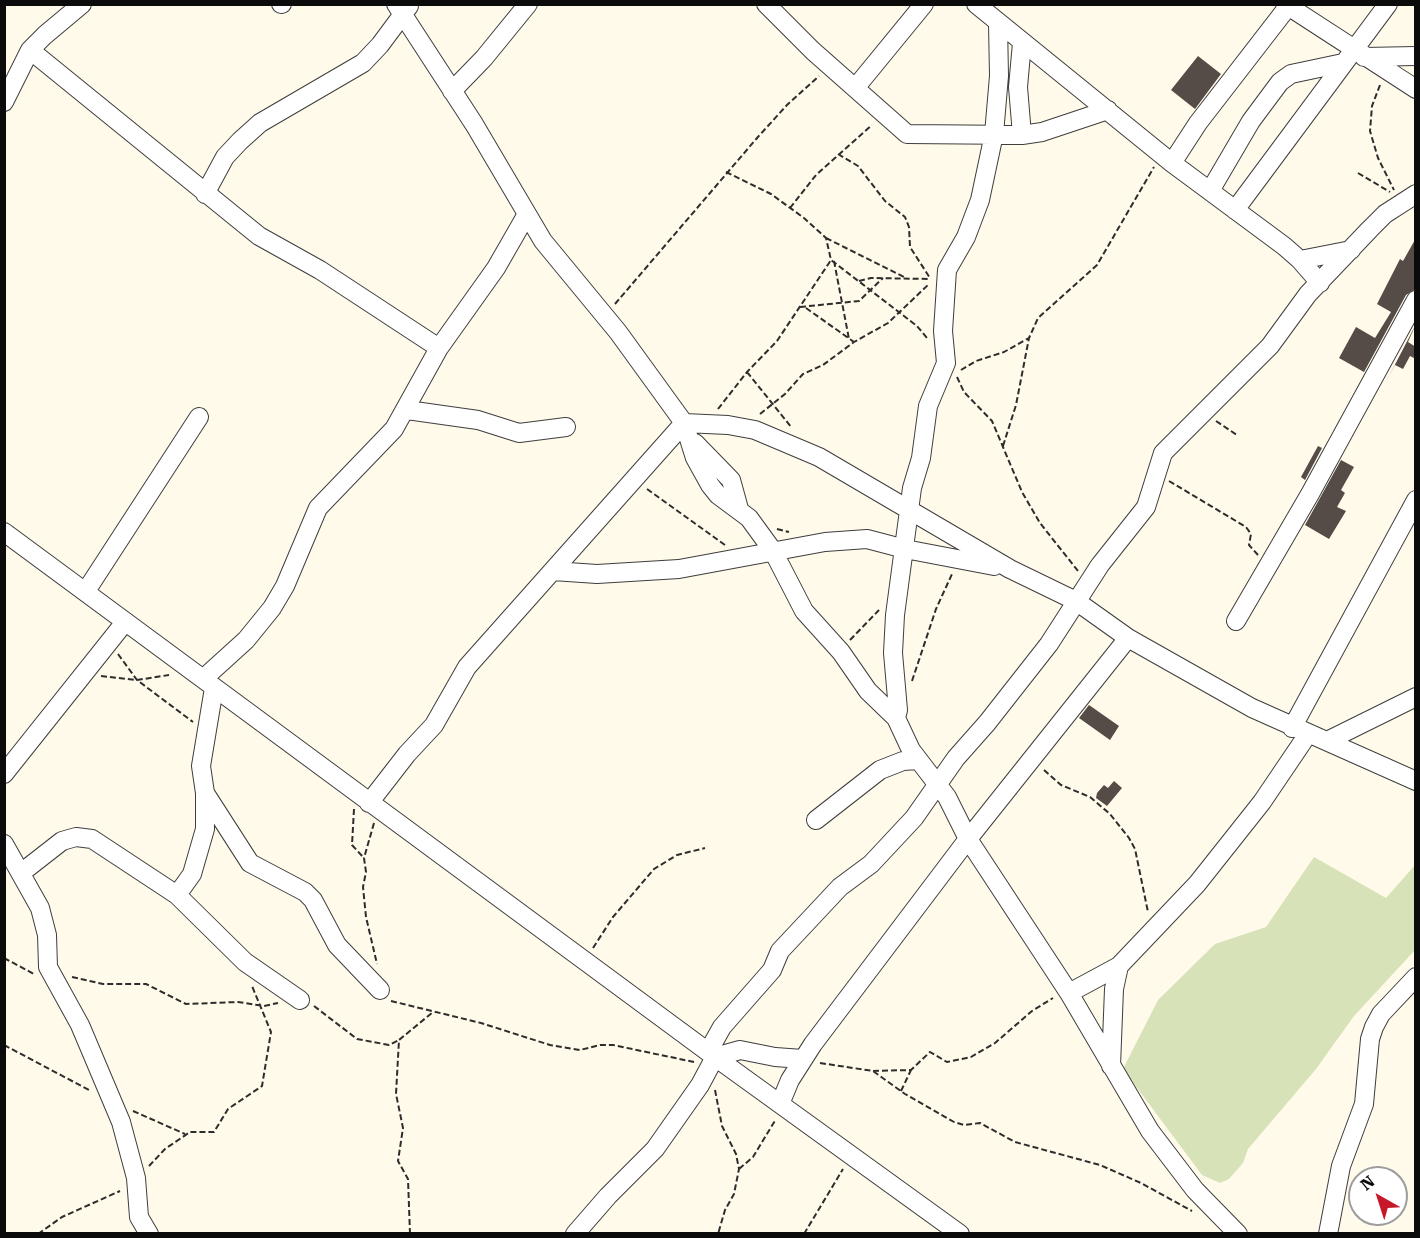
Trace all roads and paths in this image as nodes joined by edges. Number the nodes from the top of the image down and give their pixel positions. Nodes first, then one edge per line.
1 (82, 4) edge
2 (528, 4) edge
3 (766, 4) edge
4 (924, 4) edge
5 (976, 4) edge
6 (1388, 4) edge
7 (1288, 5) edge
8 (403, 7) edge
9 (998, 24) junction
10 (1022, 43) junction
11 (30, 50) junction
12 (1353, 56) junction
13 (1416, 56) edge
14 (832, 65) junction
15 (1387, 72) junction
16 (856, 87) junction
17 (1416, 89) edge
18 (452, 91) junction
19 (4, 102) edge
20 (1108, 111) junction
21 (884, 115) junction
22 (994, 134) junction
23 (1022, 135) junction
24 (838, 154) junction
25 (1166, 158) junction
26 (726, 172) junction
27 (1358, 173) dead end
28 (1210, 191) junction
29 (205, 194) junction
30 (1416, 194) edge
31 (790, 208) junction
32 (1235, 210) junction
33 (527, 214) junction
34 (826, 238) junction
35 (1352, 249) junction
36 (1300, 260) junction
37 (832, 261) junction
38 (883, 278) junction
39 (906, 278) junction
40 (930, 279) junction
41 (859, 281) junction
42 (1320, 283) junction
43 (870, 291) junction
44 (1416, 300) edge
45 (841, 302) junction
46 (800, 307) junction
47 (806, 308) junction
48 (900, 314) junction
49 (605, 315) junction
50 (1029, 338) junction
51 (849, 339) junction
52 (854, 342) junction
53 (439, 348) junction
54 (946, 356) junction
55 (747, 372) junction
56 (774, 404) junction
57 (407, 410) junction
58 (1200, 414) junction
59 (199, 417) dead end
60 (739, 426) junction
61 (566, 427) dead end
62 (690, 427) junction
63 (1237, 435) dead end
64 (1003, 446) junction
65 (802, 449) junction
66 (635, 480) junction
67 (1154, 480) junction
68 (1416, 500) edge
69 (910, 511) junction
70 (772, 528) dead end
71 (4, 532) edge
72 (790, 532) dead end
73 (905, 549) junction
74 (772, 550) junction
75 (741, 557) junction
76 (960, 559) junction
77 (1010, 569) junction
78 (553, 571) junction
79 (1262, 577) junction
80 (86, 591) junction
81 (1082, 595) junction
82 (1236, 621) dead end
83 (125, 622) junction
84 (1128, 638) junction
85 (108, 642) junction
86 (187, 668) junction
87 (137, 680) junction
88 (78, 681) junction
89 (208, 683) junction
90 (1416, 697) edge
91 (897, 714) junction
92 (1300, 731) junction
93 (206, 734) junction
94 (1327, 741) junction
95 (1033, 758) junction
96 (918, 760) junction
97 (4, 774) edge
98 (1416, 781) edge
99 (939, 785) junction
100 (205, 793) junction
101 (368, 802) junction
102 (816, 820) dead end
103 (968, 839) junction
104 (4, 844) edge
105 (705, 848) dead end
106 (364, 858) junction
107 (21, 873) junction
108 (177, 895) junction
109 (1148, 936) junction
110 (4, 958) edge
111 (585, 960) junction
112 (1119, 966) junction
113 (52, 975) junction
114 (1416, 977) edge
115 (252, 984) dead end
116 (380, 990) junction
117 (1069, 993) junction
118 (300, 1000) junction
119 (260, 1006) junction
120 (433, 1012) junction
121 (399, 1040) junction
122 (4, 1045) edge
123 (711, 1058) junction
124 (803, 1059) junction
125 (1111, 1067) junction
126 (911, 1070) junction
127 (873, 1071) junction
128 (901, 1091) junction
129 (112, 1101) junction
130 (780, 1104) junction
131 (186, 1135) junction
132 (853, 1156) junction
133 (739, 1169) junction
134 (136, 1181) junction
135 (1211, 1208) junction
136 (38, 1233) edge
137 (149, 1233) edge
138 (410, 1233) edge
139 (575, 1233) edge
140 (718, 1233) edge
141 (804, 1233) edge
142 (960, 1233) edge
143 (1238, 1233) edge
144 (1328, 1233) edge

1 - 11 street
2 - 18 street
3 - 14 street
4 - 16 street
5 - 9 street
6 - 12 street
7 - 12 street
7 - 25 street
8 - 18 street
8 - 29 street
9 - 10 street
9 - 22 street
10 - 20 street
10 - 23 street
11 - 19 street
11 - 29 street
12 - 13 street
12 - 15 street
12 - 28 street
12 - 32 street
14 - 16 street
14 - 26 path
15 - 17 street
15 - 27 path
16 - 21 street
18 - 33 street
20 - 23 street
20 - 25 street
21 - 22 street
21 - 24 path
22 - 23 street
22 - 54 street
24 - 31 path
24 - 40 path
25 - 28 street
25 - 50 path
26 - 31 path
26 - 49 path
28 - 32 street
29 - 53 street
30 - 35 street
31 - 34 path
32 - 36 street
33 - 49 street
33 - 53 street
34 - 37 path
34 - 39 path
35 - 36 street
35 - 42 street
36 - 42 street
37 - 41 path
37 - 45 path
37 - 46 path
38 - 39 path
38 - 41 path
38 - 43 path
39 - 40 path
40 - 48 path
41 - 43 path
42 - 58 street
43 - 45 path
43 - 48 path
44 - 79 street
45 - 47 path
45 - 51 path
46 - 47 path
46 - 55 path
47 - 51 path
48 - 52 path
48 - 54 path
49 - 62 street
50 - 64 path
50 - 64 path
51 - 52 path
52 - 56 path
53 - 57 street
54 - 69 street
55 - 56 path
55 - 62 path
56 - 60 path
56 - 65 path
57 - 61 street
57 - 89 street
58 - 63 path
58 - 67 street
59 - 80 street
60 - 62 street
60 - 65 street
62 - 66 street
62 - 74 street
64 - 81 path
65 - 69 street
66 - 75 path
66 - 78 street
67 - 79 path
67 - 81 street
68 - 92 street
69 - 73 street
69 - 77 street
70 - 72 path
71 - 80 street
73 - 74 street
73 - 76 street
73 - 91 street
74 - 75 street
74 - 91 street
75 - 78 street
76 - 77 street
76 - 91 path
77 - 81 street
78 - 101 street
79 - 82 street
80 - 83 street
81 - 84 street
81 - 99 street
83 - 85 street
83 - 86 street
84 - 92 street
84 - 95 street
85 - 87 path
85 - 88 street
86 - 87 path
86 - 89 street
87 - 88 path
87 - 93 path
88 - 97 street
89 - 93 street
89 - 101 street
90 - 94 street
91 - 96 street
92 - 94 street
92 - 109 street
93 - 100 street
94 - 98 street
95 - 103 street
95 - 109 path
96 - 99 street
96 - 102 street
99 - 103 street
99 - 123 street
100 - 108 street
100 - 116 street
101 - 106 path
101 - 106 path
101 - 111 street
103 - 117 street
103 - 124 street
104 - 107 street
105 - 111 path
106 - 116 path
107 - 108 street
107 - 113 street
108 - 118 street
109 - 112 street
110 - 113 path
111 - 123 street
112 - 117 street
112 - 125 street
113 - 119 path
113 - 129 street
114 - 144 street
115 - 119 path
116 - 120 path
117 - 125 street
117 - 126 path
118 - 119 path
118 - 121 path
119 - 131 path
120 - 121 path
120 - 123 path
121 - 138 path
122 - 129 path
123 - 124 street
123 - 130 street
123 - 133 path
123 - 139 street
124 - 127 path
124 - 130 street
125 - 135 street
126 - 127 path
126 - 128 path
127 - 128 path
128 - 135 path
129 - 131 path
129 - 134 street
130 - 132 street
130 - 133 path
131 - 134 path
132 - 141 path
132 - 142 street
133 - 140 path
134 - 136 path
134 - 137 street
135 - 143 street

